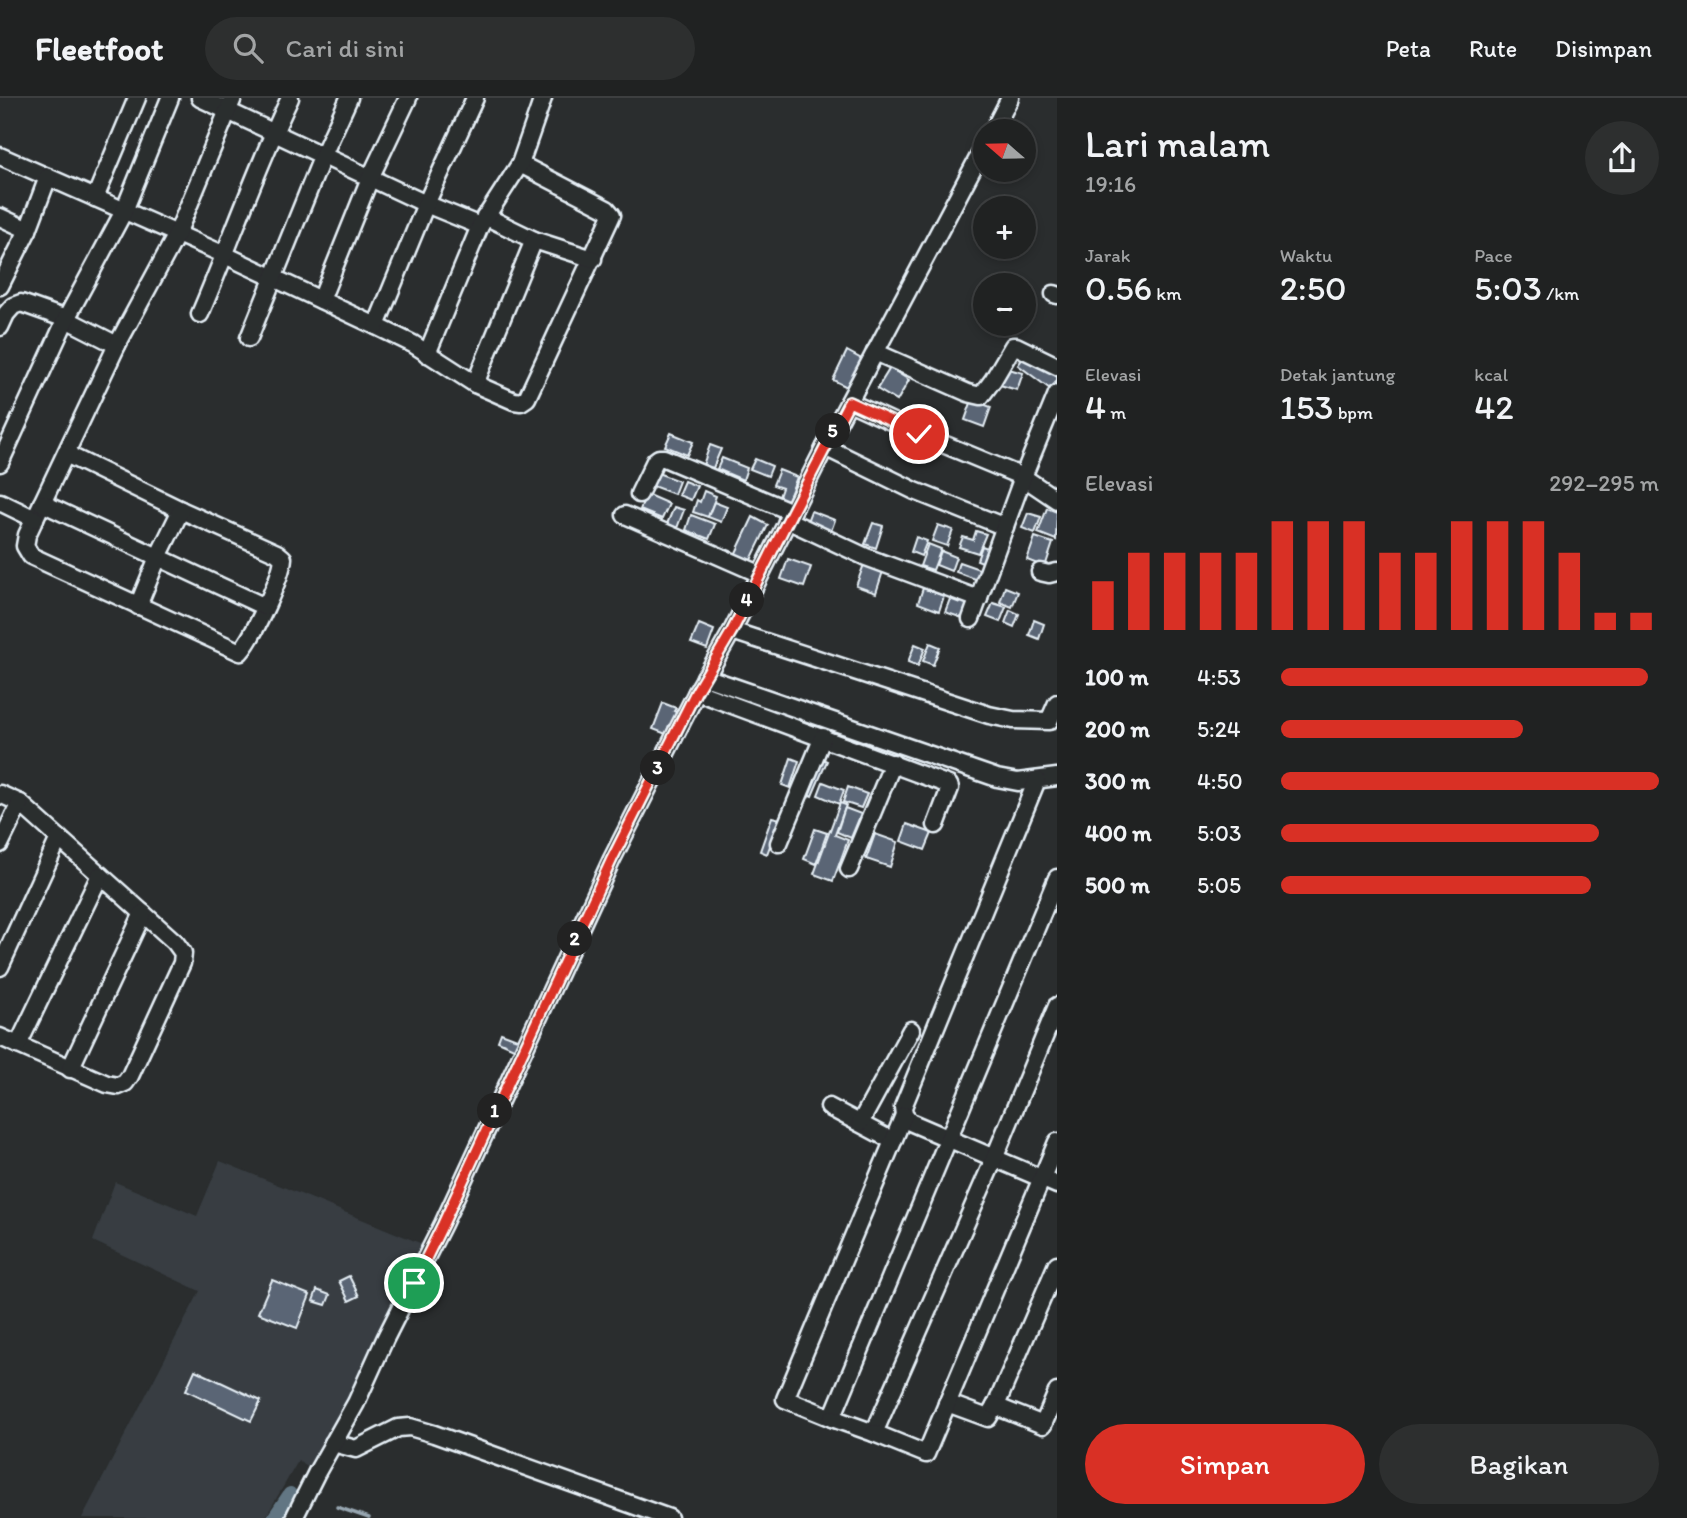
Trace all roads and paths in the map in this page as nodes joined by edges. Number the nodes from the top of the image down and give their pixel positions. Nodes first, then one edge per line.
1 (137, 98) edge
2 (170, 98) edge
3 (200, 98) edge
4 (290, 98) edge
5 (349, 98) edge
6 (408, 98) edge
7 (475, 98) edge
8 (543, 98) edge
9 (1010, 98) edge
10 (230, 104) edge
11 (999, 119) edge
12 (273, 132) junction
13 (323, 155) junction
14 (0, 156) edge
15 (520, 164) junction
16 (973, 168) edge
17 (48, 177) junction
18 (370, 178) junction
19 (94, 198) junction
20 (426, 204) junction
21 (124, 211) junction
22 (0, 217) edge
23 (482, 221) junction
24 (28, 230) junction
25 (177, 234) junction
26 (534, 240) junction
27 (225, 256) junction
28 (593, 259) junction
29 (272, 278) junction
30 (1, 283) edge
31 (321, 300) junction
32 (200, 314) dead end
33 (66, 319) junction
34 (376, 326) junction
35 (0, 327) edge
36 (249, 338) dead end
37 (117, 345) junction
38 (875, 352) junction
39 (428, 354) junction
40 (1057, 366) edge
41 (475, 384) junction
42 (1057, 394) edge
43 (849, 402) junction
44 (1051, 426) edge
45 (825, 446) junction
46 (66, 454) junction
47 (0, 463) edge
48 (1023, 477) junction
49 (639, 494) dead end
50 (1057, 500) edge
51 (0, 502) edge
52 (42, 503) junction
53 (180, 510) junction
54 (625, 515) dead end
55 (789, 516) junction
56 (35, 519) junction
57 (1004, 527) junction
58 (158, 558) junction
59 (1040, 572) dead end
60 (1057, 572) edge
61 (760, 573) junction
62 (979, 598) junction
63 (138, 606) junction
64 (265, 607) junction
65 (971, 619) dead end
66 (732, 631) junction
67 (701, 684) junction
68 (1057, 703) edge
69 (823, 737) junction
70 (893, 763) junction
71 (1057, 777) edge
72 (1037, 780) junction
73 (0, 794) edge
74 (20, 803) junction
75 (936, 825) dead end
76 (59, 838) junction
77 (779, 843) dead end
78 (0, 844) edge
79 (849, 869) dead end
80 (100, 875) junction
81 (1057, 878) edge
82 (143, 913) junction
83 (0, 967) edge
84 (1057, 1006) edge
85 (911, 1030) dead end
86 (0, 1037) edge
87 (18, 1045) junction
88 (70, 1069) junction
89 (829, 1107) dead end
90 (904, 1115) junction
91 (860, 1123) junction
92 (948, 1139) junction
93 (893, 1140) junction
94 (1057, 1142) edge
95 (994, 1158) junction
96 (1041, 1179) junction
97 (1057, 1185) edge
98 (1057, 1264) edge
99 (1057, 1392) edge
100 (947, 1403) junction
101 (995, 1406) junction
102 (832, 1418) junction
103 (874, 1433) junction
104 (333, 1443) junction
105 (294, 1518) edge
106 (669, 1518) edge

1 - 19 street
2 - 21 street
3 - 10 street
4 - 12 street
5 - 13 street
6 - 18 street
7 - 20 street
8 - 15 street
9 - 11 street
10 - 12 street
10 - 25 street
12 - 13 street
12 - 27 street
13 - 18 street
13 - 29 street
14 - 17 street
15 - 23 street
15 - 28 street
16 - 38 street
17 - 19 street
17 - 24 street
18 - 20 street
18 - 31 street
19 - 21 street
20 - 23 street
20 - 34 street
21 - 25 street
21 - 33 street
22 - 24 street
23 - 26 street
23 - 39 street
24 - 30 street
25 - 27 street
25 - 37 street
26 - 28 street
26 - 41 street
27 - 29 street
27 - 32 street
28 - 41 street
29 - 31 street
29 - 36 street
31 - 34 street
33 - 35 street
33 - 37 street
33 - 47 street
34 - 39 street
37 - 46 street
38 - 40 street
38 - 43 street
39 - 41 street
42 - 44 street
43 - 45 street
43 - 48 street
44 - 48 street
45 - 55 street
45 - 57 street
46 - 52 street
46 - 53 street
48 - 50 street
48 - 57 street
49 - 55 street
51 - 56 street
52 - 56 street
52 - 58 street
53 - 58 street
53 - 64 street
54 - 61 street
55 - 61 street
55 - 62 street
56 - 63 street
57 - 62 street
58 - 63 street
58 - 64 street
59 - 60 street
61 - 66 street
62 - 65 street
63 - 64 street
66 - 67 street
66 - 68 street
67 - 69 street
67 - 72 street
67 - 104 street
69 - 70 street
69 - 77 street
70 - 75 street
70 - 79 street
71 - 72 street
72 - 90 street
73 - 74 street
74 - 76 street
74 - 78 street
76 - 80 street
76 - 83 street
80 - 82 street
80 - 87 street
81 - 92 street
82 - 88 street
82 - 88 street
84 - 95 street
85 - 91 street
86 - 87 street
87 - 88 street
89 - 91 street
90 - 92 street
90 - 93 street
91 - 93 street
92 - 95 street
92 - 102 street
93 - 102 street
94 - 96 street
95 - 96 street
95 - 103 street
96 - 97 street
96 - 100 street
98 - 101 street
99 - 101 street
100 - 101 street
100 - 103 street
102 - 103 street
104 - 105 street
104 - 106 street

